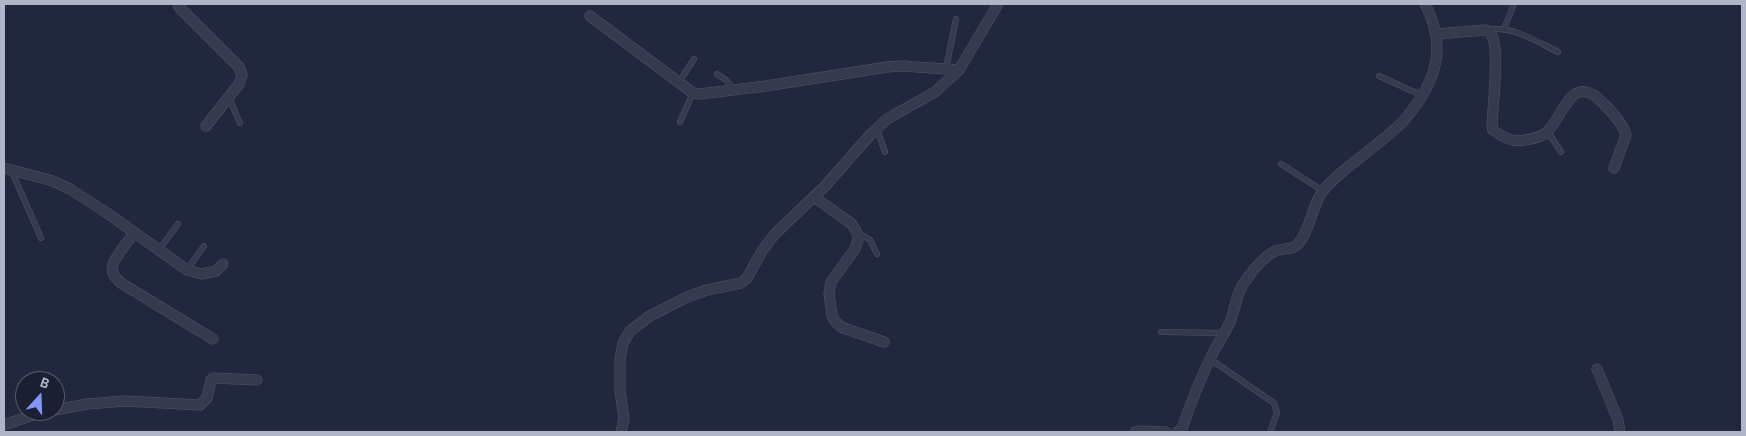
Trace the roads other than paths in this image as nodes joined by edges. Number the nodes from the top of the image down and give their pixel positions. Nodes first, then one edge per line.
1 (178, 4) edge
2 (998, 4) edge
3 (1425, 4) edge
4 (1514, 4) edge
5 (590, 16) dead end
6 (956, 19) dead end
7 (1504, 29) junction
8 (1486, 30) junction
9 (1436, 34) junction
10 (1558, 52) dead end
11 (694, 59) dead end
12 (946, 69) junction
13 (959, 70) junction
14 (717, 74) dead end
15 (1380, 76) dead end
16 (679, 82) junction
17 (734, 90) junction
18 (693, 93) junction
19 (1421, 95) junction
20 (229, 97) junction
21 (680, 122) dead end
22 (240, 123) dead end
23 (206, 126) dead end
24 (877, 129) junction
25 (1547, 132) junction
26 (885, 152) dead end
27 (1561, 152) dead end
28 (1281, 164) dead end
29 (1614, 168) dead end
30 (8, 169) edge
31 (1323, 191) junction
32 (814, 197) junction
33 (178, 224) dead end
34 (134, 232) junction
35 (858, 232) junction
36 (41, 238) dead end
37 (204, 246) dead end
38 (159, 250) junction
39 (877, 254) dead end
40 (223, 264) dead end
41 (187, 270) junction
42 (1161, 332) dead end
43 (1224, 333) junction
44 (213, 339) dead end
45 (884, 342) dead end
46 (1210, 359) junction
47 (1597, 369) dead end
48 (258, 380) dead end
49 (65, 408) edge
50 (621, 432) edge
51 (1135, 432) edge
52 (1166, 432) edge
53 (1178, 432) edge
54 (1270, 432) edge
55 (1620, 432) edge

1 - 20 street
2 - 13 street
3 - 9 street
4 - 7 lane
5 - 16 street
6 - 12 lane
7 - 8 lane
7 - 10 lane
8 - 9 street
8 - 25 street
9 - 19 street
11 - 16 lane
12 - 13 street
12 - 17 street
13 - 24 street
14 - 17 lane
15 - 19 lane
16 - 18 street
17 - 18 street
18 - 21 lane
19 - 31 street
20 - 22 lane
20 - 23 street
24 - 26 lane
24 - 32 street
25 - 27 lane
25 - 29 street
28 - 31 lane
30 - 34 street
30 - 36 lane
31 - 43 street
32 - 35 street
32 - 50 street
33 - 38 lane
34 - 38 street
34 - 44 street
35 - 39 lane
35 - 45 street
37 - 41 lane
38 - 41 street
40 - 41 street
42 - 43 lane
43 - 46 street
46 - 53 street
46 - 54 lane
47 - 55 street
48 - 49 street
51 - 52 street

